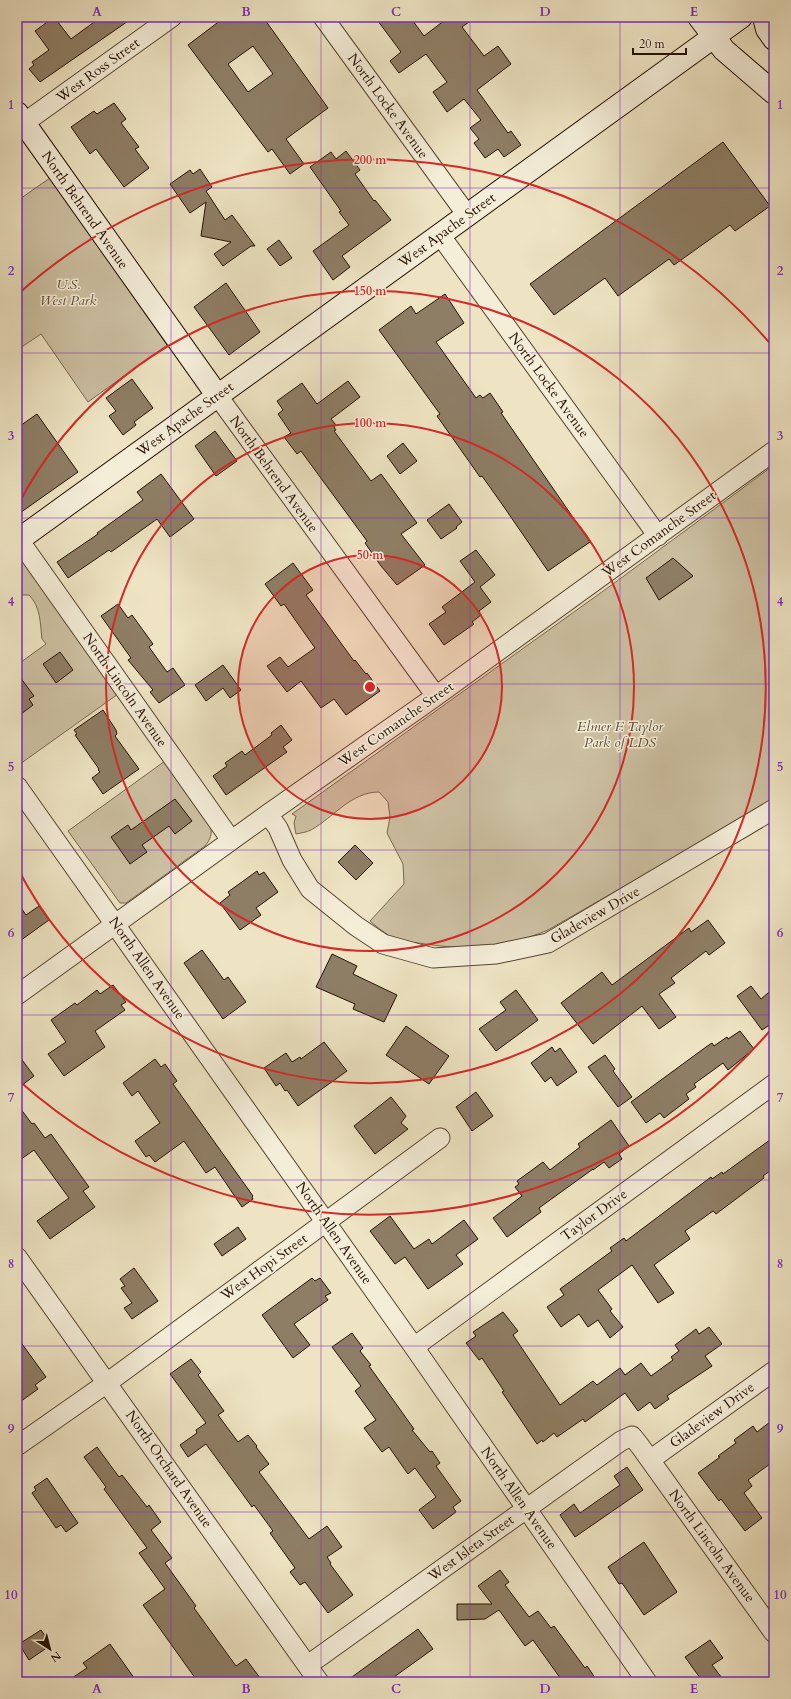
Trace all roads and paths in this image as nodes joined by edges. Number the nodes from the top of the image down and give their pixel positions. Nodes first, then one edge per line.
1 (172, 17) edge
2 (323, 17) edge
3 (699, 17) edge
4 (741, 17) edge
5 (764, 17) edge
6 (714, 37) junction
7 (774, 39) edge
8 (774, 94) edge
9 (20, 118) edge
10 (467, 215) junction
11 (440, 235) junction
12 (218, 395) junction
13 (774, 451) edge
14 (658, 536) junction
15 (18, 540) edge
16 (436, 696) junction
17 (17, 786) edge
18 (774, 809) edge
19 (268, 814) junction
20 (231, 840) junction
21 (116, 924) junction
22 (17, 995) edge
23 (774, 1084) edge
24 (440, 1138) dead end
25 (326, 1221) junction
26 (17, 1257) edge
27 (414, 1347) junction
28 (774, 1371) edge
29 (107, 1383) junction
30 (17, 1446) edge
31 (650, 1460) junction
32 (526, 1508) junction
33 (774, 1633) edge
34 (308, 1665) junction
35 (319, 1682) edge
36 (647, 1682) edge

1 - 9 street, West Ross Street
2 - 10 street, North Locke Avenue
3 - 6 main road
4 - 6 main road, West Apache Street
5 - 7 main road
6 - 8 main road
6 - 10 main road, West Apache Street
9 - 12 main road, North Behrend Avenue
10 - 11 main road, West Apache Street
11 - 12 main road, West Apache Street
11 - 14 street, North Locke Avenue
12 - 15 main road, West Apache Street
12 - 16 street, North Behrend Avenue
13 - 14 street, West Comanche Street
14 - 16 street, West Comanche Street
15 - 20 street, North Lincoln Avenue
16 - 19 street, West Comanche Street
17 - 21 street, North Allen Avenue
18 - 19 street, Gladeview Drive
19 - 20 street, West Comanche Street
20 - 21 street, West Comanche Street
21 - 22 street, West Comanche Street
21 - 25 street, North Allen Avenue
23 - 27 street, Taylor Drive
24 - 25 street, West Hopi Street
25 - 27 street, North Allen Avenue
25 - 29 street, West Hopi Street
26 - 29 street, North Orchard Avenue
27 - 32 street, North Allen Avenue
28 - 31 street, Gladeview Drive
29 - 30 street, West Hopi Street
29 - 34 street, North Orchard Avenue
31 - 32 street, West Isleta Street
31 - 33 street, North Lincoln Avenue
32 - 34 street, West Isleta Street
32 - 36 street, North Allen Avenue
34 - 35 street, North Orchard Avenue

